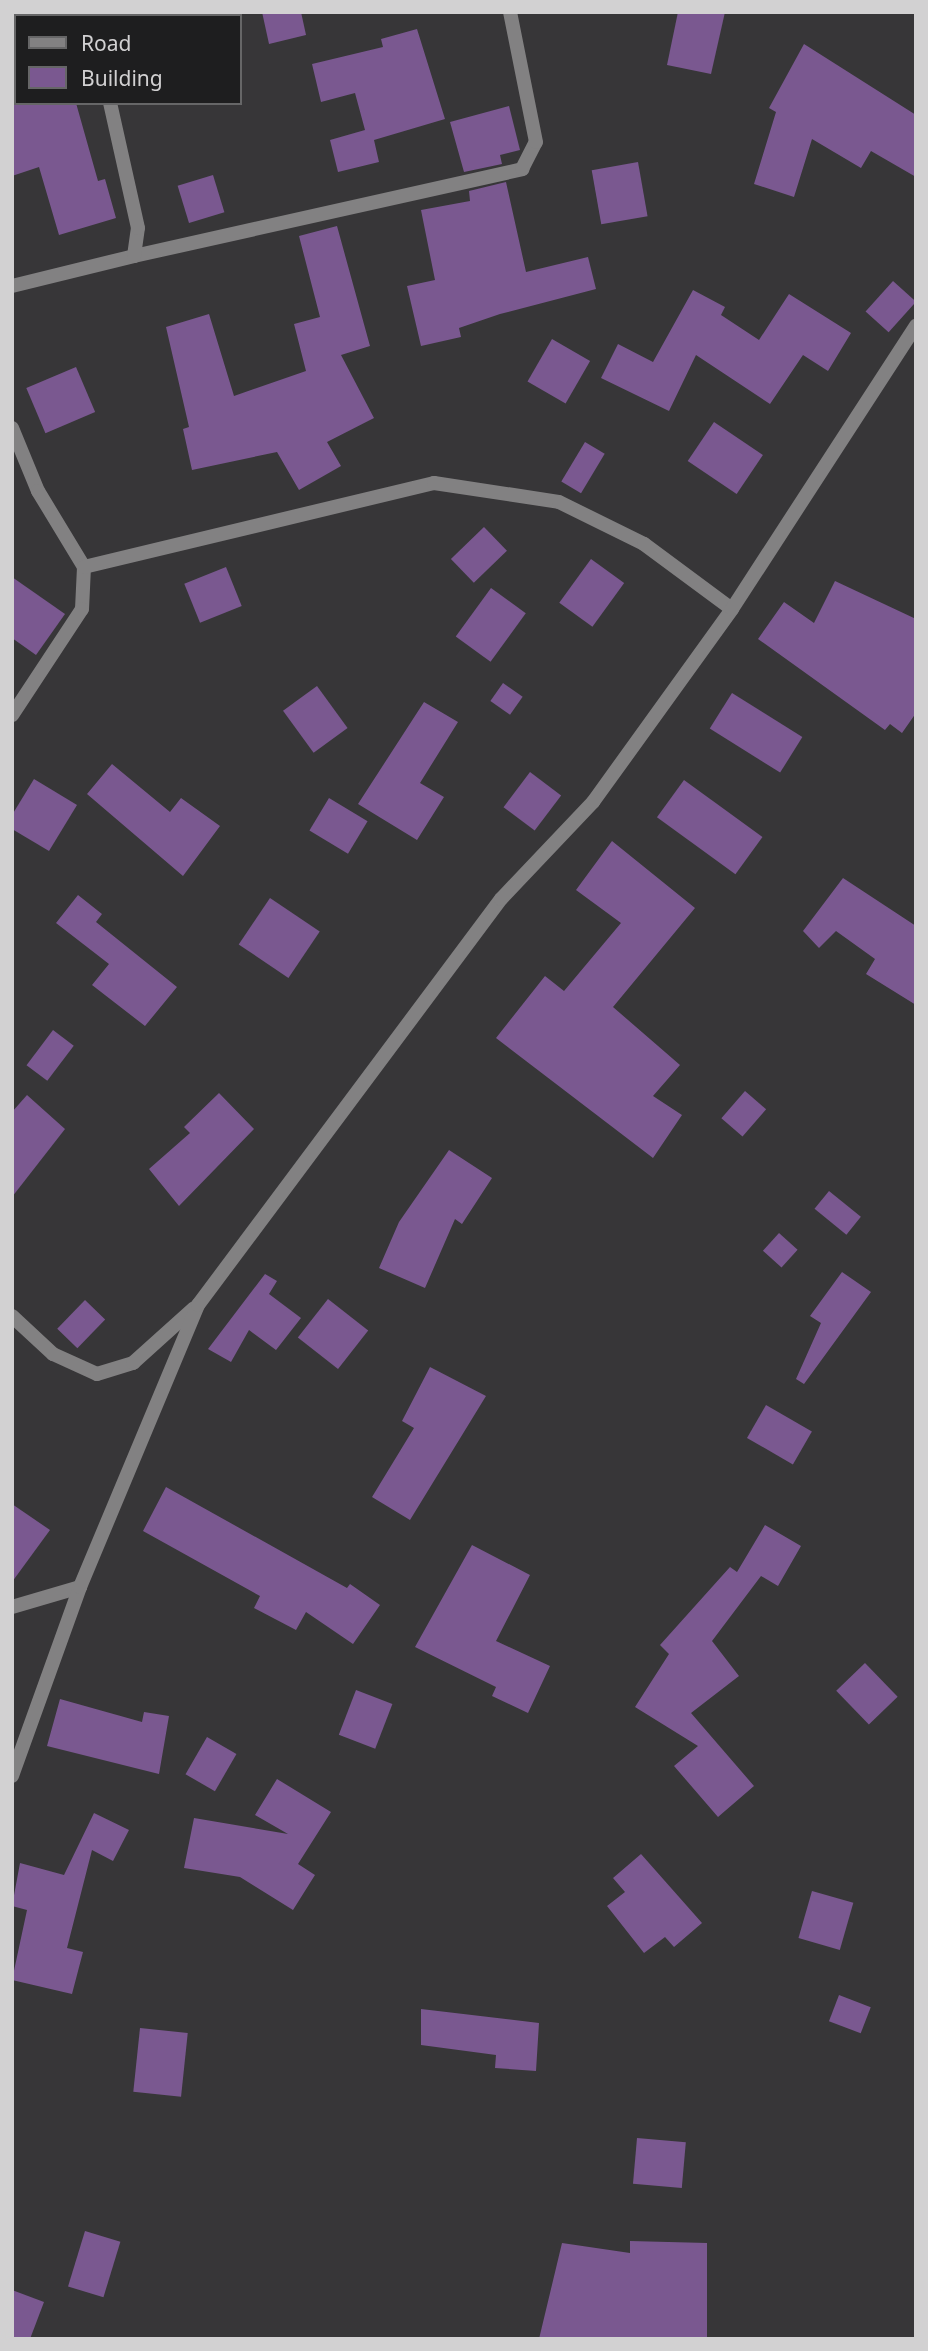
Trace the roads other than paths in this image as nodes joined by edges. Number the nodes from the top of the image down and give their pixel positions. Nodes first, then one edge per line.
1 (510, 12) edge
2 (110, 105) edge
3 (134, 256) junction
4 (12, 286) edge
5 (916, 326) edge
6 (12, 428) edge
7 (84, 567) junction
8 (732, 609) junction
9 (12, 715) edge
10 (198, 1305) junction
11 (12, 1317) edge
12 (80, 1587) junction
13 (12, 1607) edge
14 (12, 1776) edge

1 - 3 street
2 - 3 street
3 - 4 street
5 - 8 street
6 - 7 street
7 - 8 street
7 - 9 street
8 - 10 street
10 - 11 street
10 - 12 street
12 - 13 street
12 - 14 street

